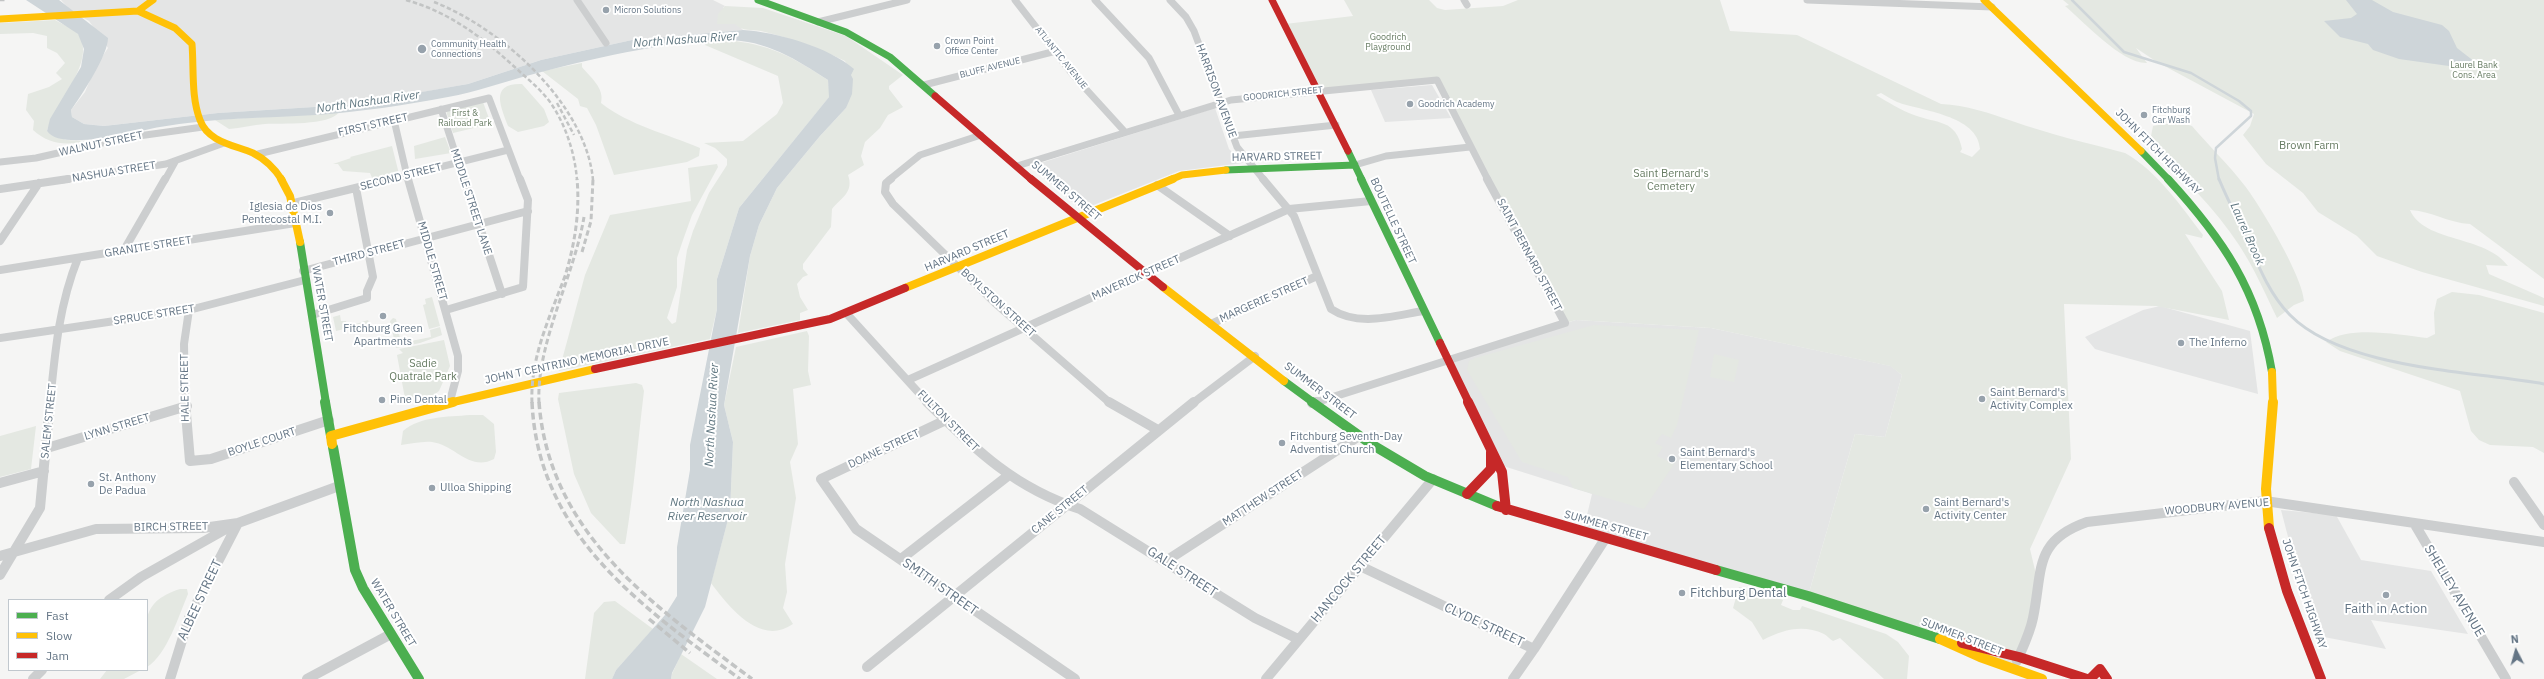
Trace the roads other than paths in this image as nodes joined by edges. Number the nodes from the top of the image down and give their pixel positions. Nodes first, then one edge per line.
1 (577, 0) edge
2 (758, 0) edge
3 (907, 0) edge
4 (1015, 0) edge
5 (1095, 0) edge
6 (1170, 0) edge
7 (1272, 0) edge
8 (1806, 0) edge
9 (1984, 0) edge
10 (151, 1) edge
11 (1992, 7) junction
12 (138, 11) junction
13 (0, 19) edge
14 (818, 22) junction
15 (606, 42) dead end
16 (1056, 51) junction
17 (1437, 80) joint
18 (924, 85) junction
19 (1318, 91) junction
20 (1221, 102) junction
21 (441, 110) junction
22 (1179, 115) junction
23 (394, 120) junction
24 (1336, 125) junction
25 (202, 126) junction
26 (1125, 132) junction
27 (981, 135) junction
28 (1233, 136) junction
29 (224, 143) junction
30 (1470, 147) junction
31 (508, 150) junction
32 (258, 154) junction
33 (0, 162) edge
34 (175, 162) junction
35 (458, 163) junction
36 (1354, 165) junction
37 (1017, 166) junction
38 (1254, 167) junction
39 (407, 176) junction
40 (39, 183) junction
41 (1156, 185) junction
42 (356, 188) junction
43 (0, 189) edge
44 (1371, 201) junction
45 (294, 203) junction
46 (1289, 209) junction
47 (528, 211) junction
48 (1077, 218) junction
49 (295, 223) junction
50 (478, 224) junction
51 (1230, 236) junction
52 (425, 238) junction
53 (0, 241) edge
54 (124, 250) junction
55 (369, 253) junction
56 (78, 258) junction
57 (959, 268) junction
58 (0, 270) edge
59 (1146, 273) junction
60 (304, 275) junction
61 (1317, 276) junction
62 (502, 294) junction
63 (189, 310) junction
64 (446, 310) junction
65 (1423, 311) junction
66 (847, 314) junction
67 (312, 315) junction
68 (830, 319) joint
69 (1211, 324) junction
70 (1024, 328) junction
71 (57, 330) junction
72 (0, 338) edge
73 (1255, 356) junction
74 (1447, 360) junction
75 (908, 380) junction
76 (450, 401) junction
77 (1312, 402) junction
78 (187, 406) junction
79 (329, 420) junction
80 (946, 420) junction
81 (1158, 430) junction
82 (331, 436) junction
83 (1360, 436) junction
84 (46, 448) junction
85 (1491, 452) junction
86 (195, 462) joint
87 (44, 471) junction
88 (1010, 475) junction
89 (821, 479) joint
90 (1433, 480) junction
91 (2514, 482) dead end
92 (0, 484) edge
93 (339, 486) junction
94 (1467, 494) junction
95 (2265, 501) junction
96 (1066, 507) junction
97 (1506, 510) junction
98 (238, 523) junction
99 (2414, 523) junction
100 (2544, 525) edge
101 (1605, 539) junction
102 (2544, 542) edge
103 (14, 552) junction
104 (0, 556) edge
105 (901, 559) junction
106 (1166, 561) junction
107 (1360, 566) junction
108 (0, 575) edge
109 (953, 596) junction
110 (110, 599) edge
111 (390, 634) junction
112 (1298, 639) junction
113 (1943, 640) junction
114 (1534, 649) junction
115 (2019, 657) junction
116 (867, 667) dead end
117 (2014, 669) junction
118 (41, 671) edge
119 (33, 679) edge
120 (170, 679) edge
121 (307, 679) edge
122 (419, 679) edge
123 (1075, 679) edge
124 (1266, 679) edge
125 (1513, 679) edge
126 (2028, 679) edge
127 (2042, 679) edge
128 (2086, 679) edge
129 (2090, 679) edge
130 (2107, 679) edge
131 (2321, 679) edge
132 (2506, 679) edge

1 - 15 street
2 - 14 main road, SUMMER STREET
3 - 14 street
4 - 16 street, ATLANTIC AVENUE
5 - 22 street
6 - 20 street, HARRISON AVENUE
7 - 19 main road, BOUTELLE STREET
8 - 11 street
9 - 11 main road, JOHN FITCH HIGHWAY
10 - 12 main road
11 - 95 main road, JOHN FITCH HIGHWAY
12 - 13 main road
12 - 25 main road
14 - 18 main road, SUMMER STREET
16 - 18 street, BLUFF AVENUE
16 - 26 street, ATLANTIC AVENUE
17 - 19 street, GOODRICH STREET
17 - 30 street, SAINT BERNARD STREET
18 - 27 main road, SUMMER STREET
19 - 20 street, GOODRICH STREET
19 - 24 main road, BOUTELLE STREET
20 - 22 street, GOODRICH STREET
20 - 28 street, HARRISON AVENUE
21 - 23 street, FIRST STREET
21 - 31 street, FIRST STREET
21 - 35 street, MIDDLE STREET LANE
22 - 26 street, GOODRICH STREET
23 - 32 street, FIRST STREET
23 - 39 street, MIDDLE STREET
24 - 28 street
24 - 36 main road, BOUTELLE STREET
25 - 29 main road, WATER STREET
25 - 33 street, WALNUT STREET
26 - 37 street, GOODRICH STREET
27 - 37 main road, SUMMER STREET
27 - 57 street, BOYLSTON STREET
28 - 38 street, HARRISON AVENUE
29 - 32 main road, WATER STREET
29 - 34 street, NASHUA STREET
30 - 36 street, HARVARD STREET
30 - 74 street, SAINT BERNARD STREET
31 - 35 street, SECOND STREET
31 - 47 street
32 - 45 main road, WATER STREET
34 - 40 street, NASHUA STREET
34 - 54 street
35 - 39 street, SECOND STREET
35 - 50 street, MIDDLE STREET LANE
36 - 38 main road, HARVARD STREET
36 - 44 main road, BOUTELLE STREET
37 - 48 main road, SUMMER STREET
38 - 41 main road, HARVARD STREET
38 - 46 street, HARRISON AVENUE
39 - 42 street, SECOND STREET
39 - 52 street, MIDDLE STREET
40 - 43 street, NASHUA STREET
40 - 53 street
41 - 48 main road, HARVARD STREET
41 - 51 street
42 - 45 street, SECOND STREET
42 - 55 street
44 - 46 street, MAVERICK STREET
44 - 65 main road, BOUTELLE STREET
45 - 49 main road, WATER STREET
46 - 51 street, MAVERICK STREET
46 - 61 street, HARRISON AVENUE
47 - 50 street, THIRD STREET
47 - 62 street
48 - 57 main road, HARVARD STREET
48 - 59 main road, SUMMER STREET
49 - 54 street, GRANITE STREET
49 - 60 main road, WATER STREET
50 - 52 street, THIRD STREET
50 - 62 street, MIDDLE STREET LANE
51 - 59 street, MAVERICK STREET
52 - 55 street, THIRD STREET
52 - 64 street, MIDDLE STREET
54 - 56 street, GRANITE STREET
55 - 60 street, THIRD STREET
55 - 67 street
56 - 58 street, GRANITE STREET
56 - 71 street, SALEM STREET
57 - 66 main road, HARVARD STREET
57 - 70 street, BOYLSTON STREET
59 - 69 main road, SUMMER STREET
59 - 70 street, MAVERICK STREET
60 - 63 street, SPRUCE STREET
60 - 67 main road, WATER STREET
61 - 65 street, HARRISON AVENUE
61 - 69 street, MARGERIE STREET
62 - 64 street
63 - 71 street, SPRUCE STREET
63 - 78 street, HALE STREET
64 - 76 street, MIDDLE STREET
65 - 74 main road, BOUTELLE STREET
66 - 68 main road, HARVARD STREET
66 - 75 street, FULTON STREET
67 - 79 main road, WATER STREET
68 - 76 main road, JOHN T CENTRINO MEMORIAL DRIVE
69 - 73 main road, SUMMER STREET
70 - 75 street, MAVERICK STREET
70 - 81 street, BOYLSTON STREET
71 - 72 street, SPRUCE STREET
71 - 84 street, SALEM STREET
73 - 77 main road, SUMMER STREET
73 - 81 street, CANE STREET
74 - 77 street, SAINT BERNARD STREET
74 - 85 main road, BOUTELLE STREET
75 - 80 street, FULTON STREET
76 - 82 main road, JOHN T CENTRINO MEMORIAL DRIVE
77 - 83 main road, SUMMER STREET
78 - 84 street, LYNN STREET
78 - 86 street, HALE STREET
79 - 82 main road, WATER STREET
79 - 86 street, BOYLE COURT
80 - 88 street, FULTON STREET
80 - 89 street, DOANE STREET
81 - 96 street, CANE STREET
82 - 93 main road, WATER STREET
83 - 90 main road, SUMMER STREET
83 - 106 street, MATTHEW STREET
84 - 87 street, SALEM STREET
85 - 94 main road, BOUTELLE STREET
85 - 97 main road, BOUTELLE STREET
87 - 92 street
87 - 103 street, SALEM STREET
88 - 96 street, FULTON STREET
88 - 105 street
89 - 105 street, SMITH STREET
90 - 94 main road, SUMMER STREET
90 - 107 street, HANCOCK STREET
91 - 100 street
93 - 98 street, BIRCH STREET
93 - 111 main road, WATER STREET
94 - 97 main road, SUMMER STREET
95 - 99 street, WOODBURY AVENUE
95 - 115 street, WOODBURY AVENUE
95 - 131 main road, JOHN FITCH HIGHWAY
96 - 106 street, GALE STREET
96 - 109 street, CANE STREET
97 - 101 main road, SUMMER STREET
98 - 103 street, BIRCH STREET
98 - 110 street
98 - 120 street, ALBEE STREET
99 - 102 street, WOODBURY AVENUE
99 - 132 street, SHELLEY AVENUE
101 - 113 main road, SUMMER STREET
101 - 114 street, CLYDE STREET
103 - 104 street, BIRCH STREET
103 - 108 street, SALEM STREET
105 - 109 street, SMITH STREET
106 - 112 street, GALE STREET
107 - 112 street, HANCOCK STREET
107 - 114 street, CLYDE STREET
109 - 116 street, CANE STREET
109 - 123 street, SMITH STREET
111 - 121 street
111 - 122 main road, WATER STREET
112 - 124 street, HANCOCK STREET
113 - 115 main road
113 - 117 main road, SUMMER STREET
114 - 125 street
115 - 117 street, WOODBURY AVENUE
115 - 128 main road
117 - 126 main road
117 - 127 main road, SUMMER STREET
118 - 119 street
129 - 130 main road

